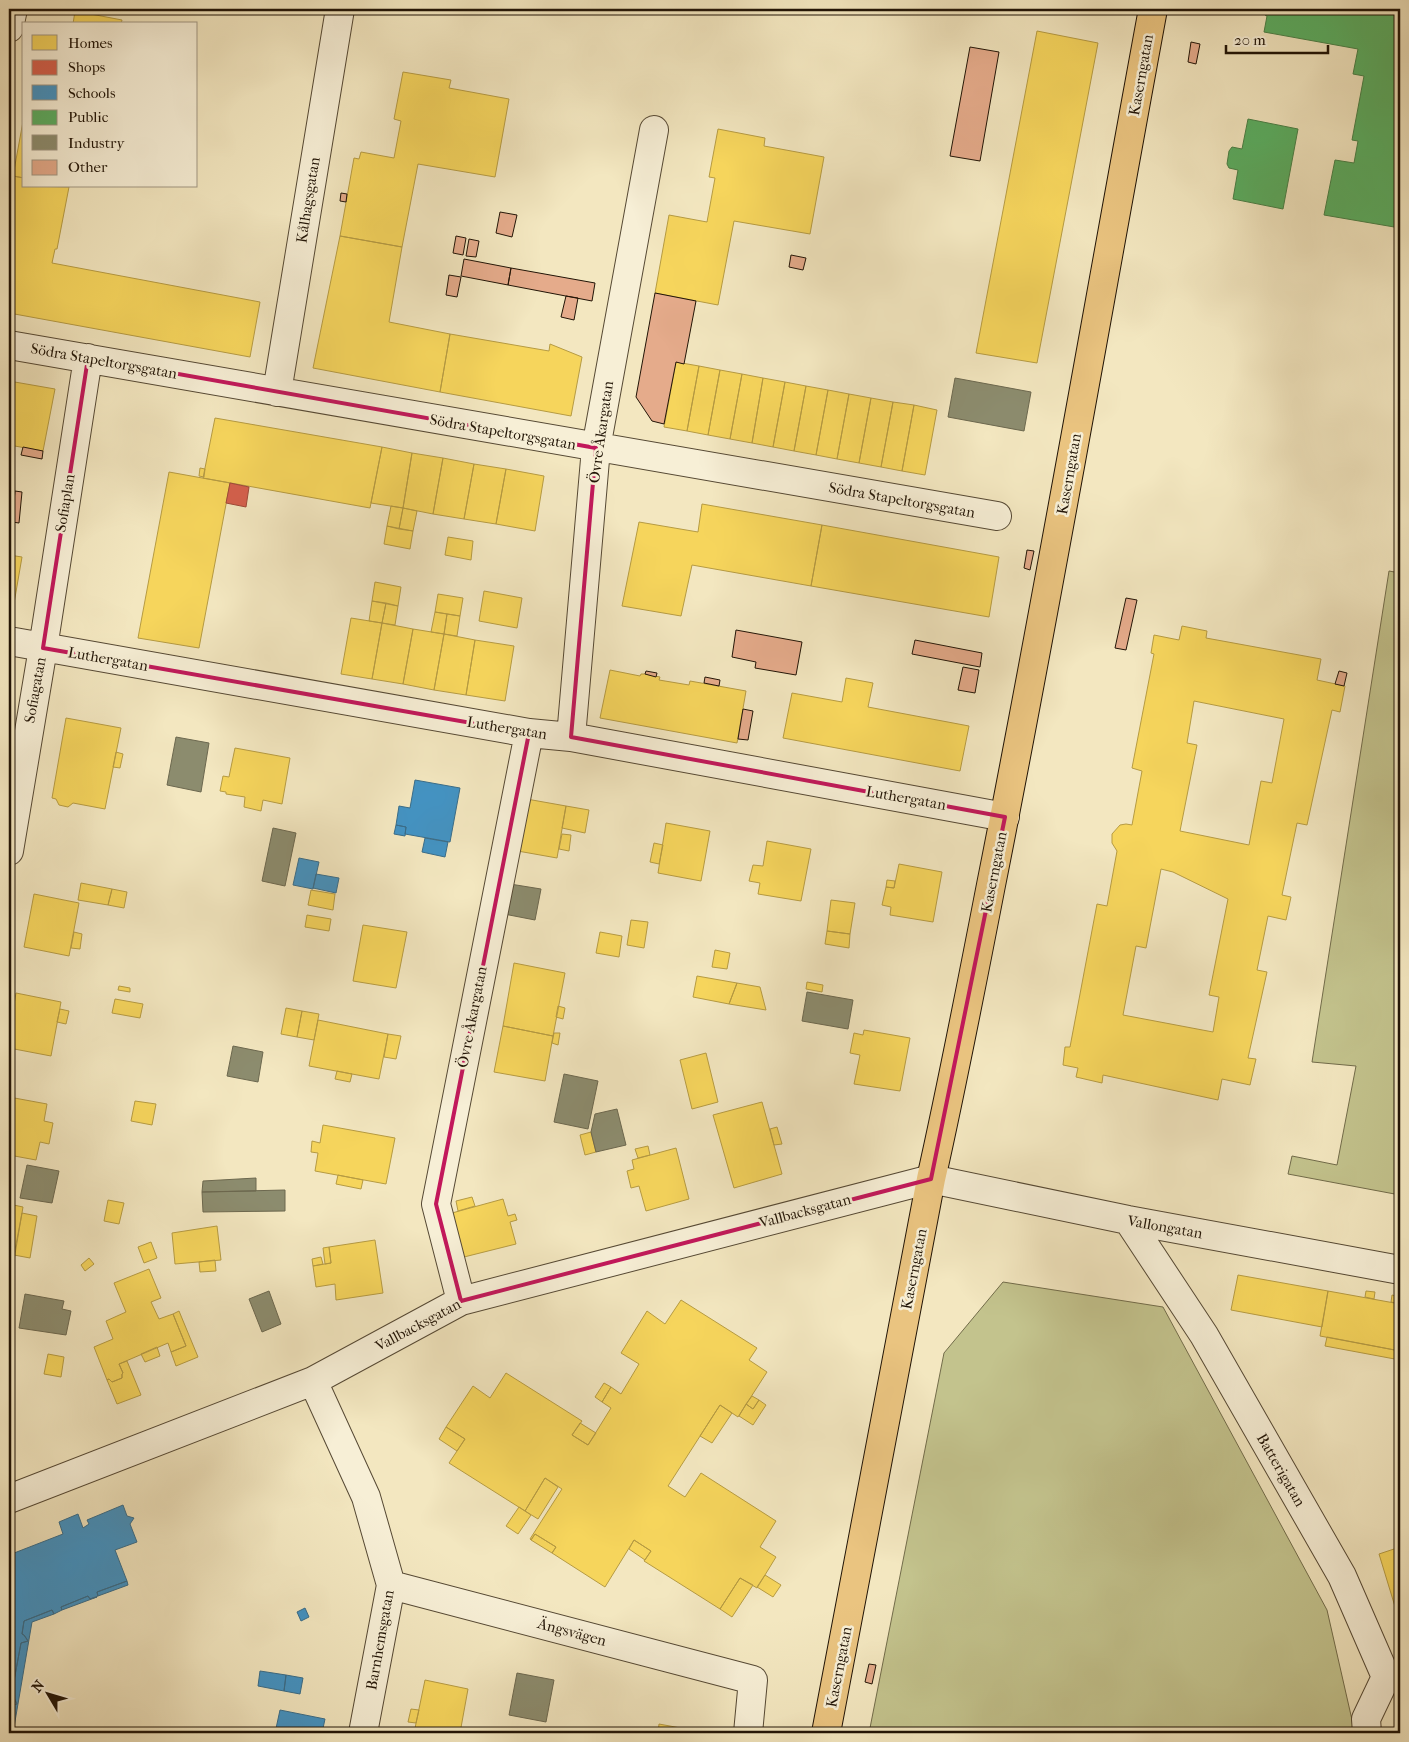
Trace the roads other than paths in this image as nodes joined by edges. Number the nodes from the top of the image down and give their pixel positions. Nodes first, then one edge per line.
1 (13, 9) edge
2 (340, 9) edge
3 (1153, 9) edge
4 (9, 28) edge
5 (654, 130) dead end
6 (9, 345) edge
7 (88, 358) junction
8 (277, 392) junction
9 (596, 448) junction
10 (997, 516) dead end
11 (9, 641) edge
12 (43, 648) junction
13 (529, 733) junction
14 (571, 737) junction
15 (1005, 817) junction
16 (9, 852) edge
17 (931, 1179) junction
18 (1128, 1220) junction
19 (1400, 1270) edge
20 (461, 1301) junction
21 (312, 1382) junction
22 (9, 1499) edge
23 (392, 1585) junction
24 (363, 1733) edge
25 (748, 1733) edge
26 (826, 1733) edge
27 (1367, 1733) edge

1 - 4 street
2 - 8 street, Kålhagsgatan
3 - 15 main road, Kaserngatan
5 - 9 street, Övre Åkargatan
6 - 7 street, Södra Stapeltorgsgatan
7 - 8 street, Södra Stapeltorgsgatan
7 - 12 street, Sofiaplan
8 - 9 street, Södra Stapeltorgsgatan
9 - 10 street, Södra Stapeltorgsgatan
9 - 14 street, Övre Åkargatan
11 - 12 street, Luthergatan
12 - 13 street, Luthergatan
12 - 16 street, Sofiagatan
13 - 14 street, Luthergatan
13 - 20 street, Övre Åkargatan
14 - 15 street, Luthergatan
15 - 17 main road, Kaserngatan
17 - 18 street, Vallongatan
17 - 20 street, Vallbacksgatan
17 - 26 main road, Kaserngatan
18 - 19 street, Vallongatan
18 - 27 street, Batterigatan
20 - 21 street, Vallbacksgatan
21 - 22 street, Vallbacksgatan
21 - 23 street, Barnhemsgatan
23 - 24 street, Barnhemsgatan
23 - 25 street, Ängsvägen

